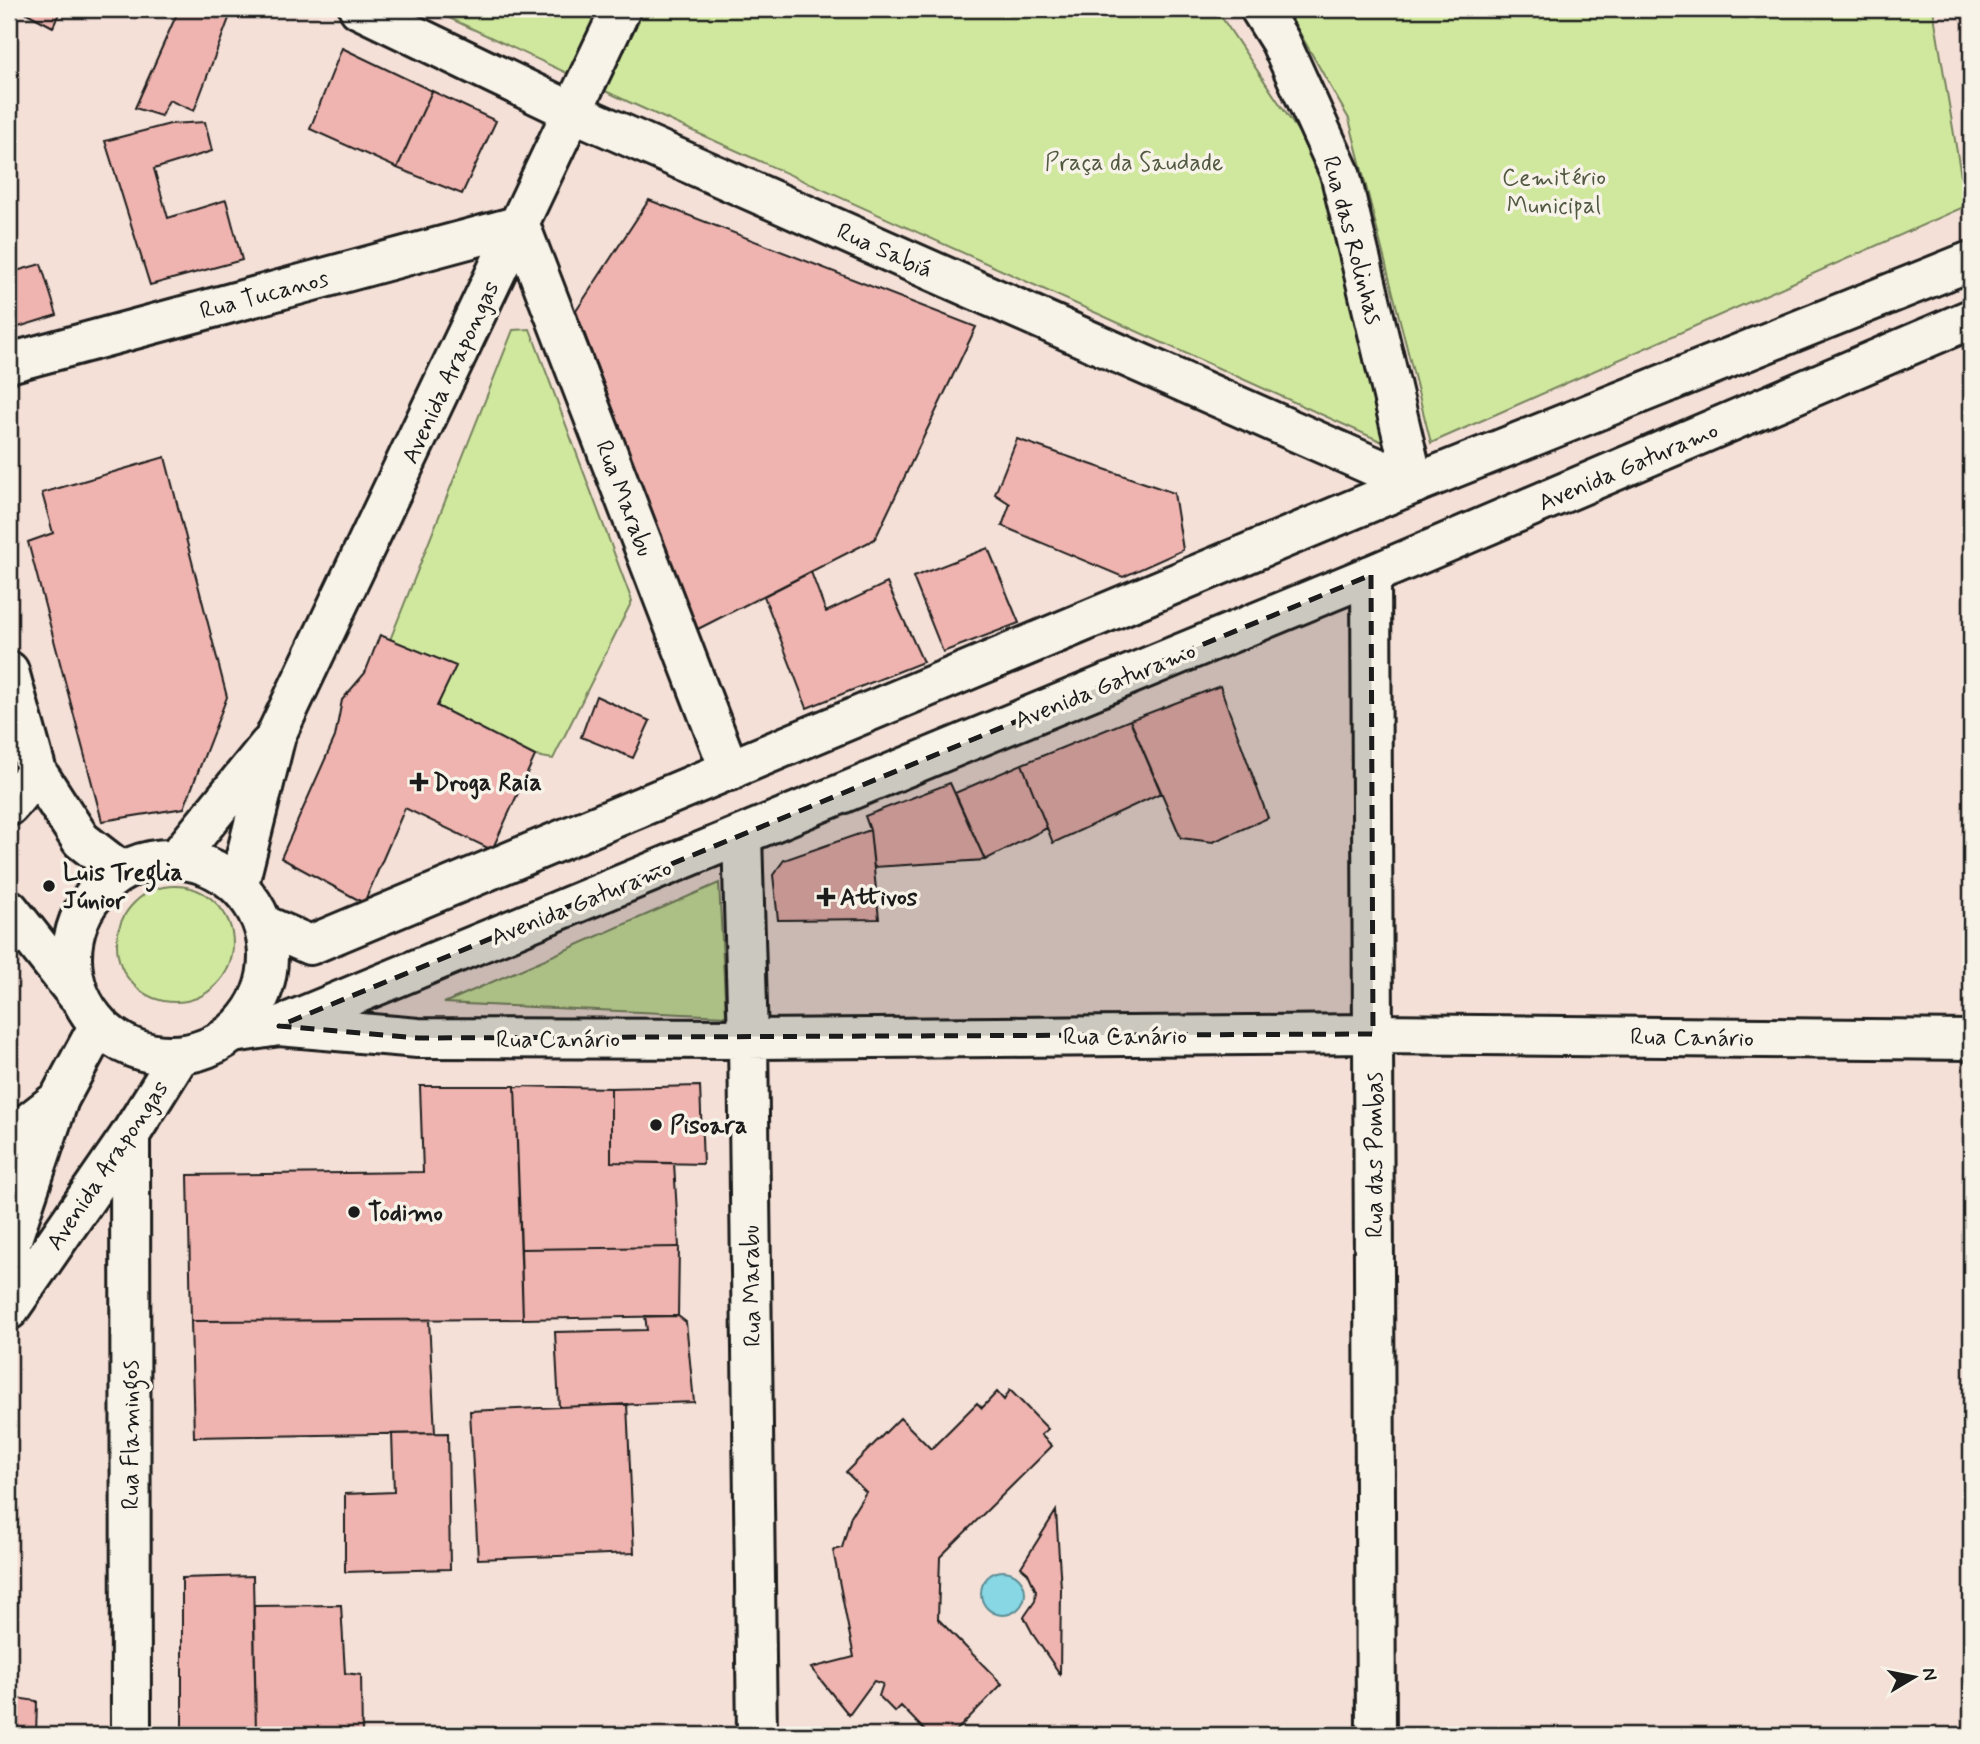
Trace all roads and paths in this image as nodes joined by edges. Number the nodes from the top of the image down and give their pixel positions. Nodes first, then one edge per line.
1 (359, 9) edge
2 (621, 9) edge
3 (1260, 9) edge
4 (573, 112) junction
5 (520, 225) junction
6 (1971, 261) edge
7 (1971, 319) edge
8 (9, 363) edge
9 (1414, 484) junction
10 (1371, 575) junction
11 (9, 671) edge
12 (276, 735) junction
13 (730, 771) junction
14 (37, 772) junction
15 (9, 806) edge
16 (741, 836) junction
17 (179, 856) junction
18 (121, 871) junction
19 (239, 884) junction
20 (9, 909) edge
21 (264, 925) junction
22 (90, 1012) junction
23 (279, 1026) junction
24 (233, 1033) junction
25 (1373, 1034) junction
26 (748, 1039) junction
27 (1971, 1040) edge
28 (180, 1055) junction
29 (59, 1099) junction
30 (130, 1135) junction
31 (9, 1138) edge
32 (9, 1248) edge
33 (9, 1310) edge
34 (131, 1735) edge
35 (757, 1735) edge
36 (1376, 1735) edge

1 - 4 street, Rua Sabiá
2 - 4 street, Avenida Arapongas
3 - 9 street, Rua das Rolinhas
4 - 5 street, Avenida Arapongas
4 - 9 street, Rua Sabiá
5 - 8 street, Rua Tucanos
5 - 12 street, Avenida Arapongas
5 - 13 street, Rua Marabu
6 - 9 street
7 - 10 street, Avenida Gaturamo
9 - 13 street
10 - 16 street, Avenida Gaturamo
10 - 25 street, Rua das Pombas
11 - 14 street
12 - 17 street, Avenida Arapongas
12 - 19 street, Avenida Arapongas
13 - 21 street
14 - 15 street
14 - 18 street
16 - 23 street, Avenida Gaturamo
16 - 26 street, Rua Marabu
17 - 18 street
17 - 19 street
18 - 22 street
19 - 21 street
20 - 22 street
21 - 24 street
22 - 28 street
22 - 29 street, Avenida Arapongas
23 - 24 street, Avenida Gaturamo
23 - 26 street, Rua Canário
24 - 28 street
25 - 26 street, Rua Canário
25 - 27 street, Rua Canário
25 - 36 street, Rua das Pombas
26 - 35 street, Rua Marabu
28 - 30 street, Avenida Arapongas
29 - 31 street
29 - 32 street, Avenida Arapongas
30 - 33 street, Avenida Arapongas
30 - 34 street, Rua Flamingos

